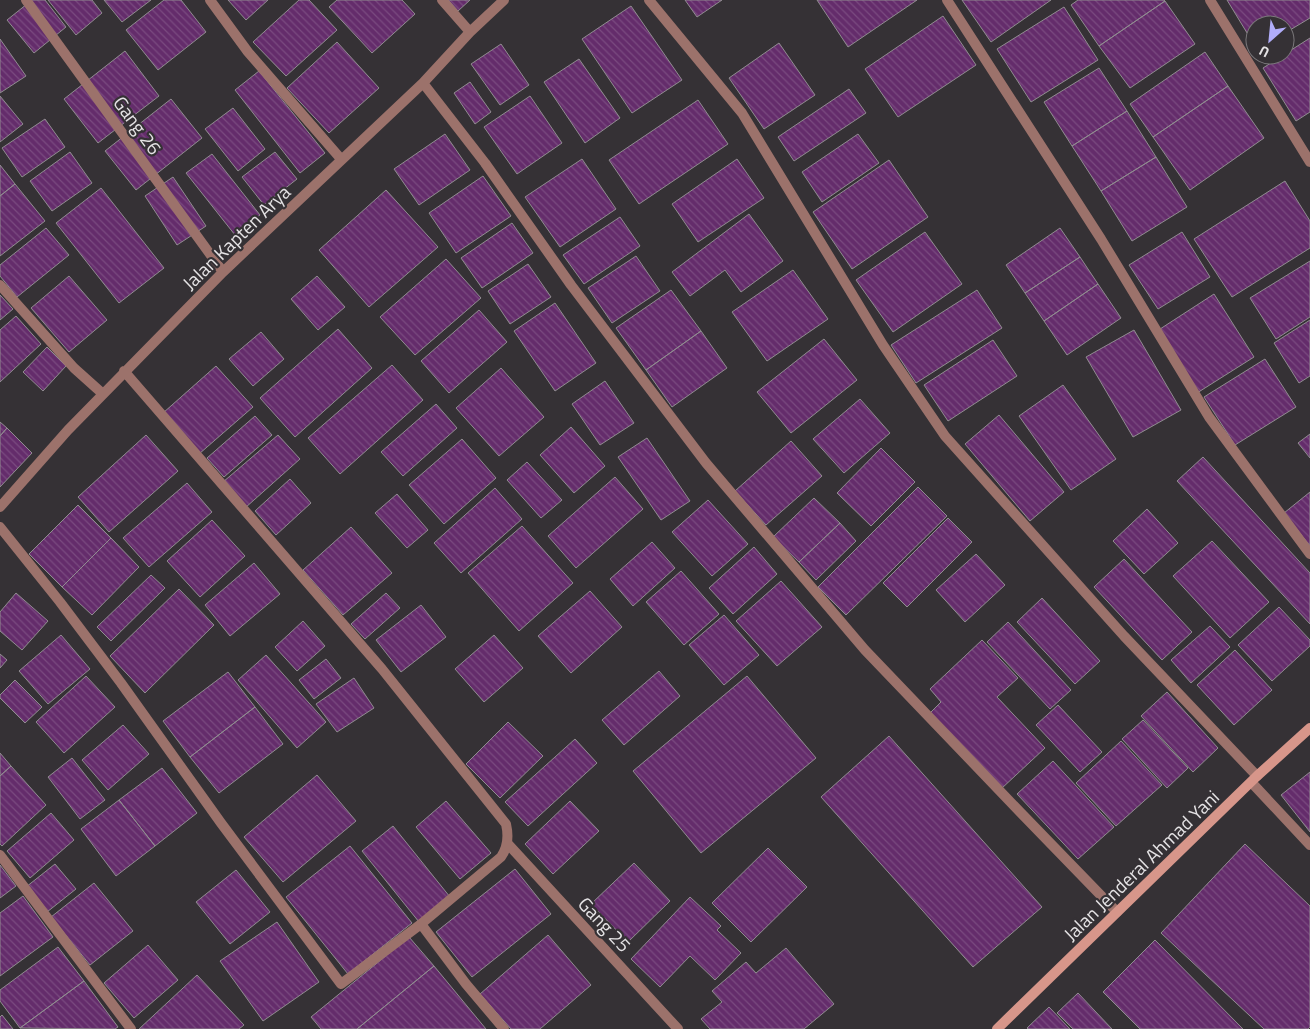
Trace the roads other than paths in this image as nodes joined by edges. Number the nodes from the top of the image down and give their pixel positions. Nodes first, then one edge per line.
1 (26, 0) edge
2 (210, 0) edge
3 (442, 0) edge
4 (504, 0) edge
5 (649, 0) edge
6 (947, 0) edge
7 (1210, 0) edge
8 (470, 32) junction
9 (423, 83) junction
10 (341, 159) junction
11 (1310, 162) edge
12 (223, 272) junction
13 (0, 285) edge
14 (124, 372) junction
15 (103, 394) junction
16 (0, 507) edge
17 (0, 527) edge
18 (1310, 554) edge
19 (1310, 728) edge
20 (1255, 780) junction
21 (507, 843) junction
22 (1310, 844) edge
23 (0, 854) edge
24 (1117, 912) junction
25 (421, 924) junction
26 (131, 1029) edge
27 (504, 1029) edge
28 (678, 1029) edge
29 (996, 1029) edge

1 - 12 street, Gang 26
2 - 10 street
3 - 8 street
4 - 8 street, Jalan Kapten Arya
5 - 20 street
6 - 18 street
7 - 11 street
8 - 9 street, Jalan Kapten Arya
9 - 10 street, Jalan Kapten Arya
9 - 24 street
10 - 12 street, Jalan Kapten Arya
12 - 14 street, Jalan Kapten Arya
13 - 15 street
14 - 15 street, Jalan Kapten Arya
14 - 21 street
15 - 16 street, Jalan Kapten Arya
17 - 25 street
19 - 20 main road, Jalan Jenderal Ahmad Yani
20 - 22 street
20 - 24 main road, Jalan Jenderal Ahmad Yani
21 - 25 street
21 - 28 street, Gang 25
23 - 26 street
24 - 29 main road, Jalan Jenderal Ahmad Yani
25 - 27 street

